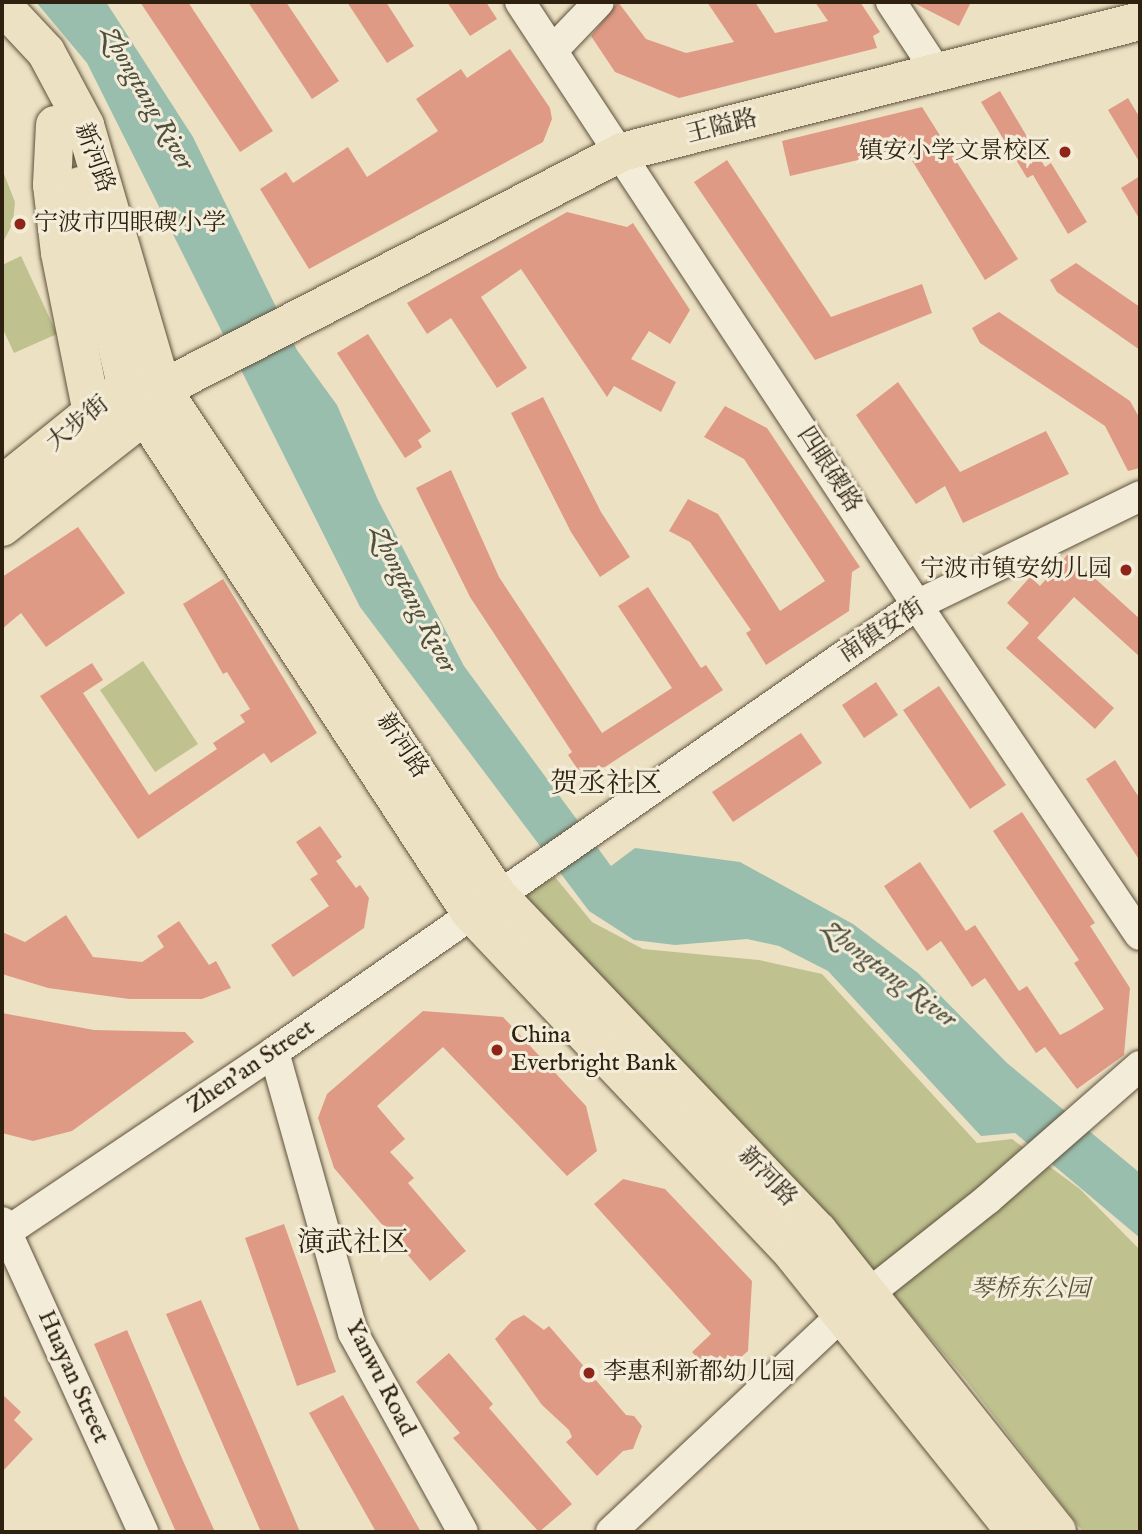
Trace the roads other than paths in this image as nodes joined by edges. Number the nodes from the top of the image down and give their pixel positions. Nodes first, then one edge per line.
1 (520, 2) edge
2 (599, 2) edge
3 (891, 2) edge
4 (2, 5) edge
5 (1140, 21) edge
6 (2, 39) edge
7 (553, 50) junction
8 (937, 72) junction
9 (55, 125) junction
10 (622, 152) junction
11 (144, 396) junction
12 (92, 413) junction
13 (2, 485) edge
14 (1140, 496) edge
15 (2, 527) edge
16 (917, 606) junction
17 (484, 903) junction
18 (1140, 935) edge
19 (274, 1052) junction
20 (1140, 1066) edge
21 (3, 1229) edge
22 (856, 1304) junction
23 (936, 1402) junction
24 (143, 1532) edge
25 (463, 1532) edge
26 (611, 1532) edge
27 (1016, 1532) edge
28 (1057, 1532) edge

1 - 7 street, 四眼碶路
2 - 7 street
3 - 8 street
4 - 11 main road, 新河路
5 - 8 main road, 王隘路
6 - 9 main road, 新河路
7 - 10 street, 四眼碶路
8 - 10 main road, 王隘路
9 - 11 main road, 新河路
9 - 12 main road
10 - 11 main road, 王隘路
10 - 16 street, 四眼碶路
11 - 12 main road, 大步街
11 - 15 main road, 大步街
11 - 17 main road, 新河路
12 - 13 main road, 大步街
14 - 16 street, 南镇安街
16 - 17 street, 南镇安街
16 - 18 street, 四眼碶路
17 - 19 street, Zhen'an Street
17 - 22 main road, 新河路
19 - 21 street, Zhen'an Street
19 - 25 street, Yanwu Road
20 - 22 street
21 - 24 street, Huayan Street
22 - 23 main road, 新河路
22 - 26 street
23 - 27 main road
23 - 28 main road

